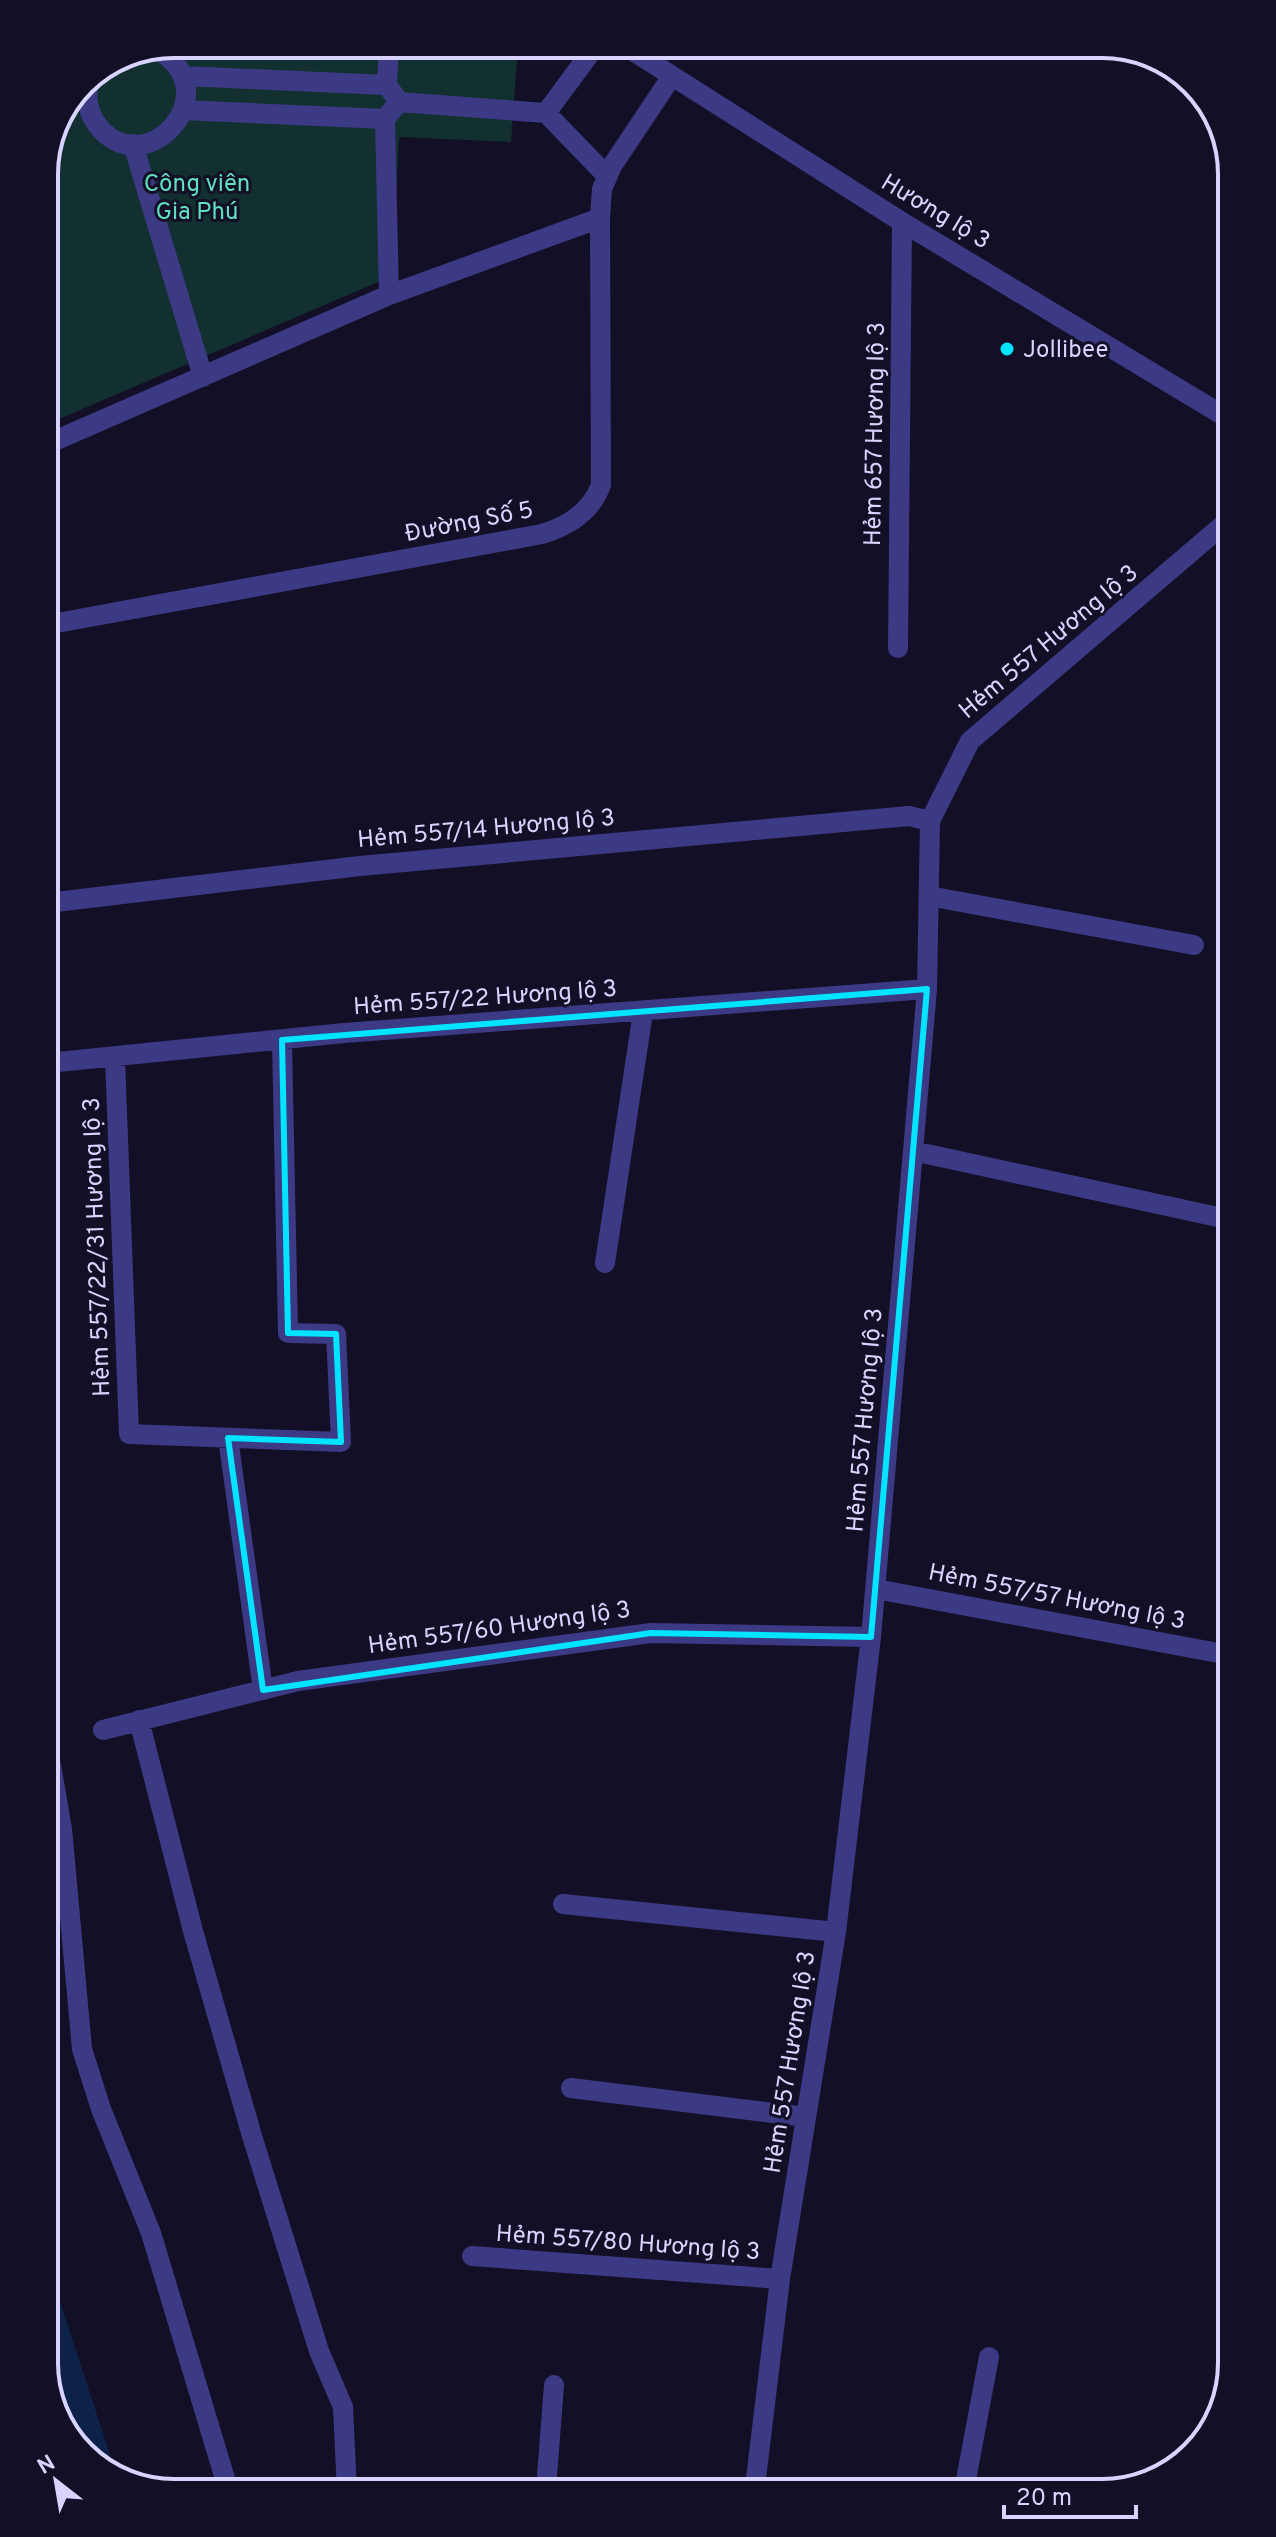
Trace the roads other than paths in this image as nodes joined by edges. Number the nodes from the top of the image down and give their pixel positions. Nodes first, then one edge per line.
1 (170, 58) edge
2 (388, 58) edge
3 (587, 58) edge
4 (644, 58) edge
5 (183, 76) junction
6 (672, 76) junction
7 (387, 85) junction
8 (87, 99) edge
9 (399, 102) junction
10 (183, 110) junction
11 (546, 113) junction
12 (385, 119) junction
13 (133, 144) junction
14 (607, 176) junction
15 (600, 218) junction
16 (902, 222) junction
17 (389, 295) junction
18 (203, 377) junction
19 (1218, 412) edge
20 (58, 439) edge
21 (1218, 529) edge
22 (58, 623) edge
23 (898, 648) dead end
24 (930, 821) junction
25 (929, 896) junction
26 (58, 902) edge
27 (1194, 945) dead end
28 (927, 989) junction
29 (643, 1012) junction
30 (282, 1040) junction
31 (115, 1058) junction
32 (58, 1062) edge
33 (913, 1151) junction
34 (1218, 1217) edge
35 (605, 1263) dead end
36 (228, 1438) junction
37 (876, 1589) junction
38 (871, 1637) junction
39 (1218, 1653) edge
40 (263, 1690) junction
41 (139, 1720) junction
42 (103, 1730) dead end
43 (58, 1806) edge
44 (563, 1904) dead end
45 (836, 1932) junction
46 (571, 2088) dead end
47 (806, 2117) junction
48 (472, 2256) dead end
49 (780, 2279) junction
50 (989, 2357) dead end
51 (554, 2385) dead end
52 (225, 2479) edge
53 (346, 2479) edge
54 (547, 2479) edge
55 (756, 2479) edge
56 (966, 2479) edge

1 - 5 street
2 - 7 street
3 - 11 street
4 - 6 street, Hương lộ 3
5 - 7 street
5 - 10 street
6 - 14 street, Đường Số 5
6 - 16 street, Hương lộ 3
7 - 9 street
8 - 13 street
9 - 11 street
9 - 12 street
10 - 12 street
10 - 13 street
11 - 14 street
12 - 17 street
13 - 18 street
14 - 15 street, Đường Số 5
15 - 17 street
15 - 22 street, Đường Số 5
16 - 19 street, Hương lộ 3
16 - 23 street, Hẻm 657 Hương lộ 3
17 - 18 street
18 - 20 street
21 - 24 street, Hẻm 557 Hương lộ 3
24 - 25 street, Hẻm 557 Hương lộ 3
24 - 26 street, Hẻm 557/14 Hương lộ 3
25 - 27 street
25 - 28 street, Hẻm 557 Hương lộ 3
28 - 29 street, Hẻm 557/22 Hương lộ 3
28 - 33 street, Hẻm 557 Hương lộ 3
29 - 30 street, Hẻm 557/22 Hương lộ 3
29 - 35 street
30 - 31 street, Hẻm 557/22 Hương lộ 3
30 - 36 street
31 - 32 street, Hẻm 557/22 Hương lộ 3
31 - 36 street, Hẻm 557/22/31 Hương lộ 3
33 - 34 street
33 - 37 street, Hẻm 557 Hương lộ 3
36 - 40 street
37 - 38 street, Hẻm 557 Hương lộ 3
37 - 39 street, Hẻm 557/57 Hương lộ 3
38 - 40 street, Hẻm 557/60 Hương lộ 3
38 - 45 street, Hẻm 557 Hương lộ 3
40 - 41 street, Hẻm 557/60 Hương lộ 3
41 - 42 street, Hẻm 557/60 Hương lộ 3
41 - 53 street
43 - 52 street
44 - 45 street
45 - 47 street, Hẻm 557 Hương lộ 3
46 - 47 street
47 - 49 street, Hẻm 557 Hương lộ 3
48 - 49 street, Hẻm 557/80 Hương lộ 3
49 - 55 street, Hẻm 557 Hương lộ 3
50 - 56 street
51 - 54 street

